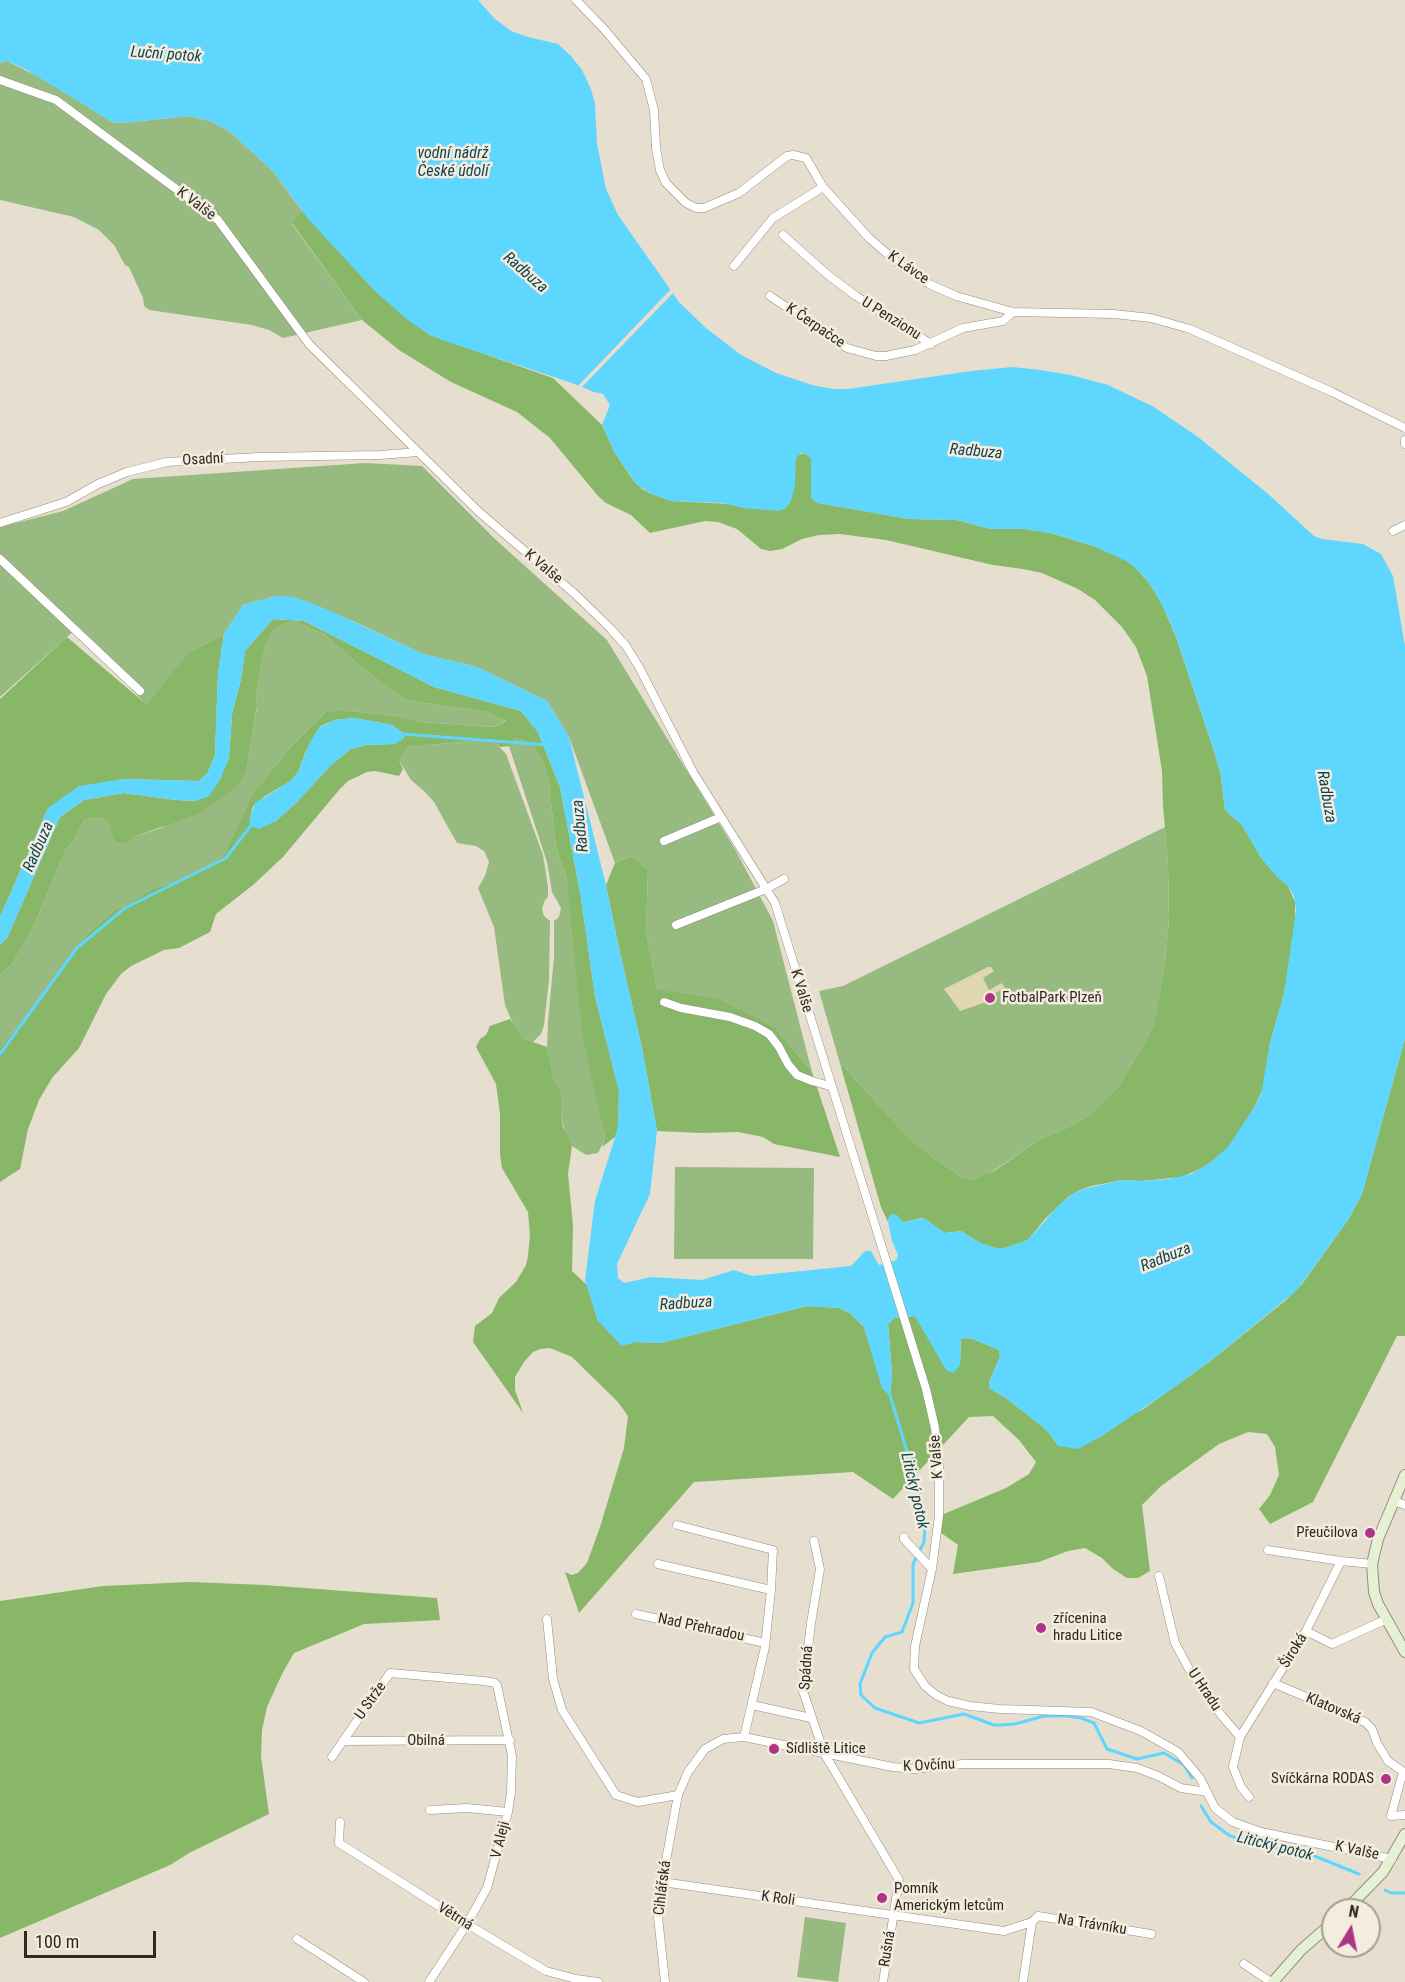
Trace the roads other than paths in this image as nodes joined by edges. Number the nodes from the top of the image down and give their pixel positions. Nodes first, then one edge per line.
1 (576, 0) edge
2 (0, 80) edge
3 (823, 186) junction
4 (783, 235) dead end
5 (734, 266) dead end
6 (770, 296) dead end
7 (1013, 312) junction
8 (931, 344) junction
9 (1405, 428) edge
10 (418, 452) junction
11 (0, 523) edge
12 (1405, 525) edge
13 (1393, 531) dead end
14 (0, 559) edge
15 (140, 691) dead end
16 (722, 817) junction
17 (664, 841) dead end
18 (784, 879) dead end
19 (766, 889) junction
20 (676, 925) dead end
21 (664, 1002) dead end
22 (830, 1086) junction
23 (1405, 1475) edge
24 (1400, 1503) edge
25 (677, 1525) dead end
26 (904, 1537) dead end
27 (814, 1542) dead end
28 (1268, 1550) dead end
29 (1341, 1561) junction
30 (658, 1564) dead end
31 (1372, 1564) junction
32 (932, 1569) junction
33 (1159, 1576) dead end
34 (771, 1590) junction
35 (636, 1614) dead end
36 (547, 1618) dead end
37 (1385, 1620) junction
38 (1306, 1631) junction
39 (765, 1643) junction
40 (1405, 1651) edge
41 (495, 1683) joint
42 (1273, 1683) junction
43 (752, 1705) junction
44 (811, 1718) junction
45 (744, 1737) junction
46 (1240, 1737) junction
47 (510, 1740) junction
48 (343, 1741) junction
49 (824, 1753) junction
50 (332, 1756) dead end
51 (1404, 1772) edge
52 (1207, 1792) junction
53 (678, 1796) junction
54 (1249, 1797) dead end
55 (430, 1810) dead end
56 (508, 1812) junction
57 (1405, 1815) edge
58 (340, 1822) dead end
59 (1405, 1834) edge
60 (1392, 1859) junction
61 (662, 1882) junction
62 (1358, 1898) edge
63 (893, 1916) junction
64 (1032, 1922) junction
65 (467, 1924) junction
66 (1321, 1932) edge
67 (1151, 1934) dead end
68 (297, 1939) dead end
69 (1244, 1964) dead end
70 (364, 1982) edge
71 (429, 1982) edge
72 (598, 1982) edge
73 (665, 1982) edge
74 (883, 1982) edge
75 (1023, 1982) edge
76 (1272, 1982) edge

1 - 3 street, K Lávce
2 - 10 street, K Valše
3 - 5 street
3 - 7 street, K Lávce
4 - 8 street, U Penzionu
6 - 8 street, K Čerpačce
7 - 8 street, U Penzionu
7 - 9 street, K Lávce
10 - 11 street, Osadní
10 - 16 street, K Valše
12 - 13 street
14 - 15 street
16 - 17 street
16 - 19 street, K Valše
18 - 19 street
19 - 20 street
19 - 22 street, K Valše
21 - 22 street
22 - 32 street, K Valše
23 - 24 main road
24 - 31 main road
25 - 34 street, Nad Přehradou
26 - 32 street
27 - 44 street, Spádná
28 - 29 street
29 - 31 street
29 - 38 street, Široká
30 - 34 street
31 - 37 main road
32 - 52 street, K Valše
33 - 46 street, U Hradu
34 - 39 street, Nad Přehradou
35 - 39 street, Nad Přehradou
36 - 53 street
37 - 38 street
37 - 40 main road
38 - 42 street, Široká
39 - 43 street, Nad Přehradou
41 - 47 street, V Aleji
41 - 48 street, U Strže
42 - 46 street, Široká
42 - 51 street, Klatovská
43 - 44 street
43 - 45 street, Nad Přehradou
44 - 49 street, Spádná
45 - 49 street, K Ovčínu
45 - 53 street, K Ovčínu
46 - 54 street
47 - 48 street, Obilná
47 - 56 street, V Aleji
48 - 50 street, U Strže
49 - 52 street, K Ovčínu
49 - 63 street, Spádná
51 - 57 street
52 - 60 street, K Valše
53 - 61 street, Cihlářská
55 - 56 street
56 - 65 street, V Aleji
58 - 65 street, Větrná
59 - 60 main road
60 - 62 main road
61 - 63 street, K Roli
61 - 73 street, Cihlářská
63 - 64 street, Na Trávníku
63 - 74 street, Rušná
64 - 67 street, Na Trávníku
64 - 75 street
65 - 71 street, V Aleji
65 - 72 street, Větrná
66 - 76 main road
68 - 70 street
69 - 76 street

